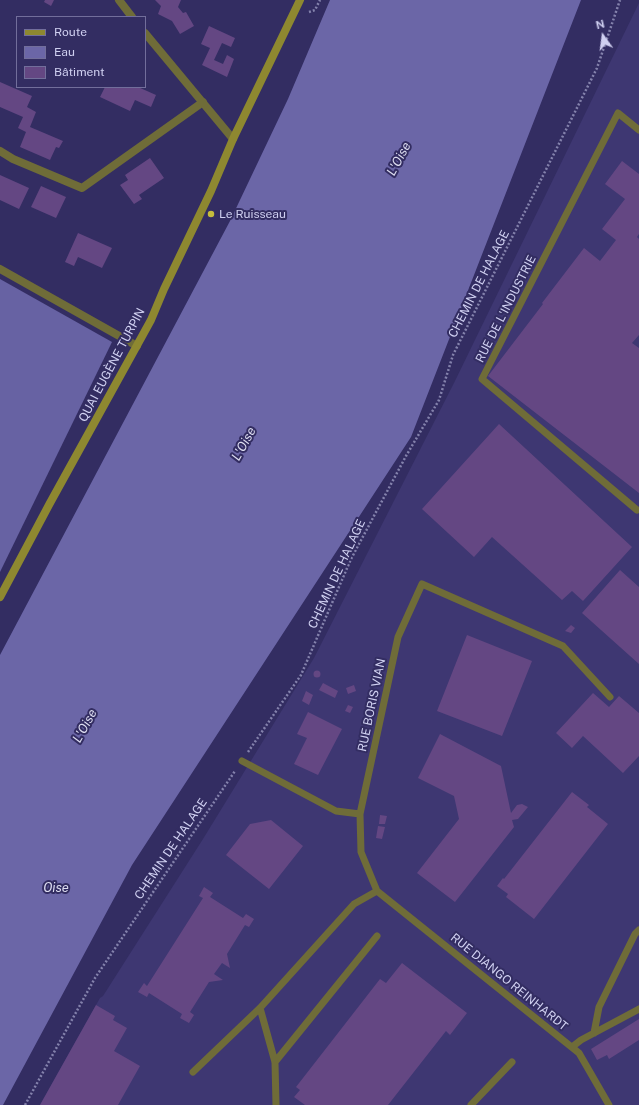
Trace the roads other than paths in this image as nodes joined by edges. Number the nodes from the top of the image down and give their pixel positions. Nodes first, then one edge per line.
1 (119, 0) edge
2 (300, 0) edge
3 (131, 16) edge
4 (146, 34) edge
5 (203, 102) junction
6 (639, 130) edge
7 (233, 139) junction
8 (0, 151) edge
9 (0, 269) edge
10 (137, 346) junction
11 (637, 510) dead end
12 (0, 597) edge
13 (610, 697) dead end
14 (242, 760) road end
15 (360, 814) junction
16 (377, 890) junction
17 (639, 930) edge
18 (377, 936) dead end
19 (260, 1008) junction
20 (639, 1009) edge
21 (594, 1033) junction
22 (572, 1047) junction
23 (275, 1062) junction
24 (512, 1062) dead end
25 (193, 1072) dead end
26 (276, 1105) edge
27 (472, 1105) edge
28 (609, 1105) edge

1 - 3 street
2 - 7 main road, QUAI EUGÈNE TURPIN
4 - 5 street
5 - 7 street
5 - 8 street
6 - 11 lane, RUE DE L'INDUSTRIE
7 - 10 main road, QUAI EUGÈNE TURPIN
9 - 10 street
10 - 12 main road, QUAI EUGÈNE TURPIN
13 - 15 lane, RUE BORIS VIAN
14 - 15 lane
15 - 16 lane, RUE BORIS VIAN
16 - 19 lane
16 - 22 lane, RUE DJANGO REINHARDT
17 - 21 lane
18 - 23 lane
19 - 23 lane
19 - 25 lane
20 - 21 lane
21 - 22 lane
22 - 28 lane, RUE DJANGO REINHARDT
23 - 26 lane
24 - 27 lane

